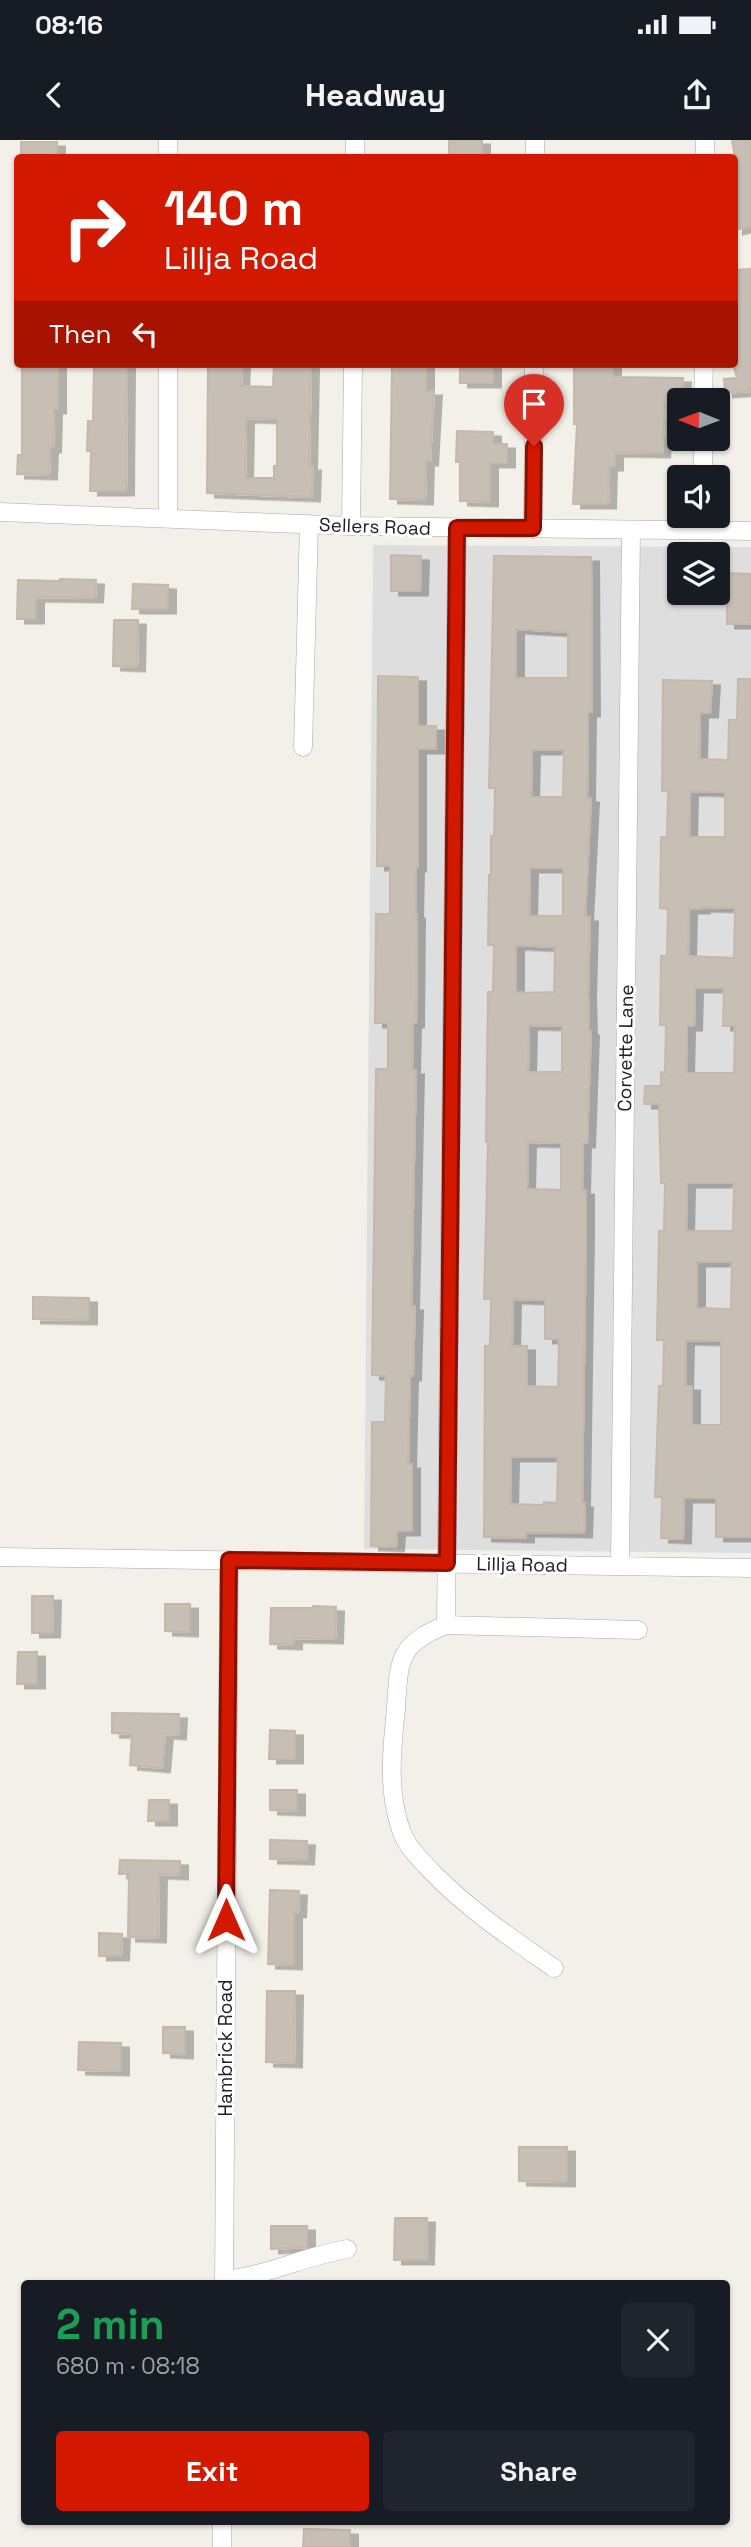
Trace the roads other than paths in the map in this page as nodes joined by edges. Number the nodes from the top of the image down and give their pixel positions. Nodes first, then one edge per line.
1 (168, 368) edge
2 (353, 368) edge
3 (534, 368) edge
4 (704, 368) edge
5 (703, 388) edge
6 (0, 512) edge
7 (168, 517) junction
8 (309, 524) junction
9 (351, 526) junction
10 (667, 526) edge
11 (457, 528) junction
12 (533, 528) junction
13 (730, 528) edge
14 (631, 530) junction
15 (751, 531) edge
16 (303, 747) dead end
17 (0, 1557) edge
18 (229, 1560) junction
19 (447, 1563) junction
20 (620, 1566) junction
21 (751, 1568) edge
22 (446, 1625) junction
23 (638, 1629) dead end
24 (554, 1968) dead end
25 (347, 2249) dead end
26 (223, 2280) edge
27 (233, 2280) edge
28 (222, 2525) edge
29 (222, 2547) edge

1 - 7 street
2 - 9 street
3 - 12 street
4 - 5 street
6 - 7 street, Sellers Road
7 - 8 street, Sellers Road
8 - 9 street, Sellers Road
8 - 16 street
9 - 11 street, Sellers Road
10 - 14 street, Sellers Road
11 - 12 street, Sellers Road
11 - 19 street
12 - 14 street, Sellers Road
13 - 15 street, Sellers Road
14 - 20 street, Corvette Lane
17 - 18 street, Lillja Road
18 - 19 street, Lillja Road
18 - 26 street, Hambrick Road
19 - 20 street, Lillja Road
19 - 22 street
20 - 21 street, Lillja Road
22 - 23 street
22 - 24 street
25 - 27 street
28 - 29 street

